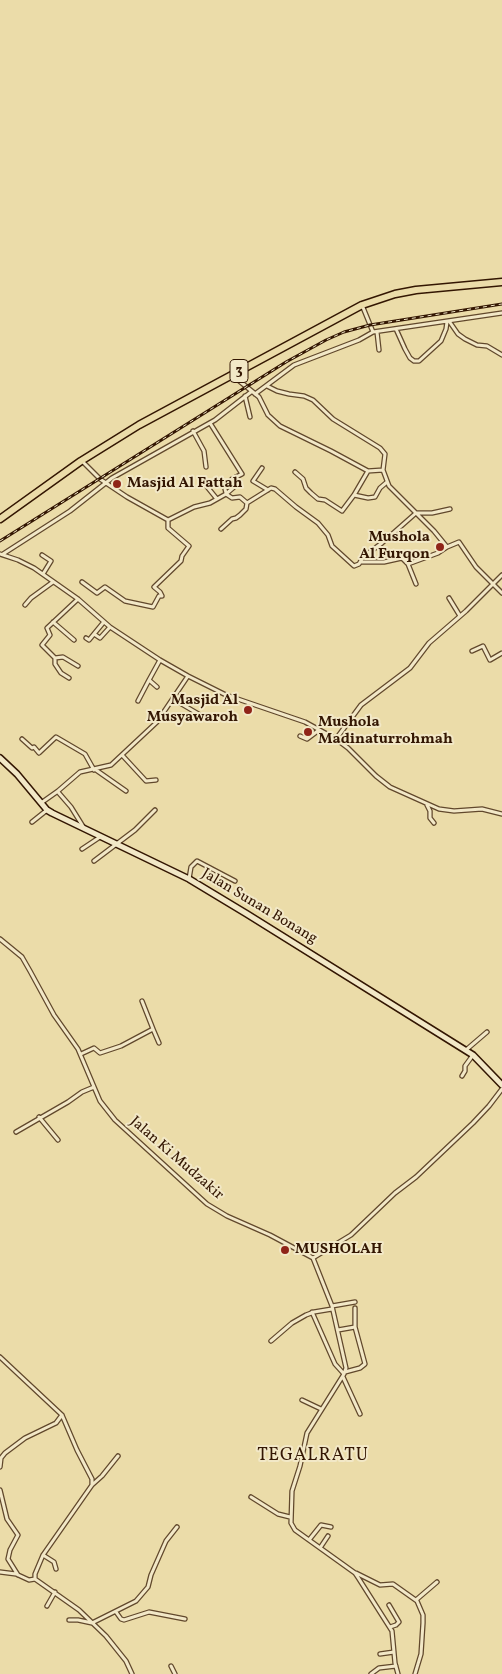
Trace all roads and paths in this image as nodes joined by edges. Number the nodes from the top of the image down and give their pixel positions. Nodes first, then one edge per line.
1 (502, 282) edge
2 (362, 305) junction
3 (502, 313) edge
4 (448, 322) junction
5 (396, 329) junction
6 (375, 332) junction
7 (379, 350) dead end
8 (502, 355) edge
9 (232, 375) junction
10 (267, 386) junction
11 (253, 393) junction
12 (245, 396) junction
13 (250, 417) dead end
14 (210, 423) junction
15 (193, 431) junction
16 (81, 461) junction
17 (206, 467) dead end
18 (262, 468) dead end
19 (382, 470) junction
20 (368, 471) junction
21 (295, 472) dead end
22 (240, 482) dead end
23 (387, 482) junction
24 (106, 483) junction
25 (204, 483) dead end
26 (268, 490) junction
27 (226, 494) junction
28 (354, 495) junction
29 (217, 499) junction
30 (246, 503) junction
31 (450, 509) dead end
32 (416, 513) junction
33 (0, 519) edge
34 (168, 520) junction
35 (221, 529) dead end
36 (447, 547) junction
37 (1, 554) edge
38 (42, 555) dead end
39 (361, 562) junction
40 (408, 564) junction
41 (42, 574) junction
42 (502, 576) edge
43 (53, 582) junction
44 (82, 582) dead end
45 (493, 583) junction
46 (416, 584) dead end
47 (502, 593) edge
48 (449, 598) dead end
49 (78, 599) junction
50 (25, 604) dead end
51 (460, 616) junction
52 (54, 622) junction
53 (103, 623) junction
54 (110, 627) junction
55 (94, 634) junction
56 (86, 638) dead end
57 (74, 640) dead end
58 (472, 651) dead end
59 (502, 654) edge
60 (55, 658) junction
61 (160, 660) junction
62 (78, 666) dead end
63 (188, 676) junction
64 (69, 678) dead end
65 (149, 680) junction
66 (158, 687) dead end
67 (173, 698) junction
68 (138, 702) dead end
69 (202, 716) dead end
70 (319, 730) junction
71 (300, 736) dead end
72 (22, 739) dead end
73 (336, 739) junction
74 (122, 755) junction
75 (0, 758) edge
76 (94, 770) junction
77 (156, 780) dead end
78 (126, 791) dead end
79 (58, 792) junction
80 (41, 803) junction
81 (427, 804) junction
82 (47, 810) junction
83 (155, 810) dead end
84 (502, 814) edge
85 (32, 822) dead end
86 (434, 823) dead end
87 (84, 829) junction
88 (100, 836) junction
89 (115, 844) junction
90 (82, 849) dead end
91 (94, 860) dead end
92 (189, 879) junction
93 (235, 881) dead end
94 (0, 939) edge
95 (142, 1001) dead end
96 (152, 1029) junction
97 (487, 1032) dead end
98 (159, 1043) dead end
99 (465, 1050) junction
100 (81, 1054) junction
101 (473, 1055) junction
102 (462, 1076) dead end
103 (502, 1085) edge
104 (94, 1087) junction
105 (502, 1089) edge
106 (39, 1117) junction
107 (16, 1132) dead end
108 (58, 1140) dead end
109 (313, 1258) junction
110 (355, 1302) dead end
111 (332, 1308) junction
112 (355, 1308) dead end
113 (312, 1312) junction
114 (355, 1327) junction
115 (338, 1330) junction
116 (271, 1341) dead end
117 (0, 1357) edge
118 (344, 1374) junction
119 (302, 1400) dead end
120 (321, 1409) junction
121 (360, 1414) dead end
122 (62, 1415) junction
123 (118, 1456) dead end
124 (0, 1466) edge
125 (92, 1485) junction
126 (0, 1490) edge
127 (251, 1497) dead end
128 (290, 1517) junction
129 (177, 1527) dead end
130 (331, 1527) dead end
131 (328, 1536) dead end
132 (309, 1540) junction
133 (320, 1548) junction
134 (43, 1555) junction
135 (56, 1569) dead end
136 (0, 1572) edge
137 (355, 1573) junction
138 (18, 1575) junction
139 (36, 1579) junction
140 (437, 1582) dead end
141 (55, 1592) junction
142 (416, 1600) junction
143 (389, 1605) dead end
144 (48, 1606) dead end
145 (116, 1612) junction
146 (185, 1619) dead end
147 (69, 1620) dead end
148 (92, 1623) junction
149 (390, 1627) junction
150 (394, 1652) junction
151 (380, 1654) dead end
152 (171, 1666) dead end
153 (396, 1666) junction
154 (132, 1674) edge
155 (175, 1674) edge
156 (371, 1674) edge
157 (398, 1674) edge
158 (415, 1674) edge

1 - 2 highway, 3
2 - 6 street
2 - 9 highway, 3
3 - 4 street
4 - 5 street
4 - 5 street
4 - 8 street
5 - 6 street
6 - 7 street
6 - 10 street
9 - 11 street
9 - 16 highway, 3
10 - 11 street
10 - 19 street
11 - 12 street
11 - 20 street
12 - 13 street
12 - 14 street
14 - 15 street
14 - 27 street
15 - 17 street
15 - 24 street
16 - 24 street
16 - 33 highway, 3
18 - 26 street
19 - 20 street
19 - 23 street
20 - 28 street
21 - 28 street
22 - 27 street
23 - 28 street
23 - 32 street
24 - 34 street
24 - 37 street
25 - 29 street
26 - 30 street
26 - 39 street
27 - 29 street
27 - 30 street
29 - 34 street
30 - 35 street
31 - 32 street
32 - 36 street
32 - 39 street
34 - 44 street
36 - 40 street
36 - 45 street
37 - 41 street
38 - 41 street
39 - 40 street
40 - 46 street
41 - 43 street
42 - 45 street
43 - 49 street
43 - 50 street
45 - 47 street
45 - 51 street
48 - 51 street
49 - 52 street
49 - 53 street
51 - 73 street
52 - 57 street
52 - 60 street
53 - 54 street
53 - 55 street
54 - 55 street
54 - 61 street
55 - 56 street
58 - 59 street
60 - 62 street
60 - 64 street
61 - 63 street
61 - 65 street
63 - 67 street
63 - 70 street
65 - 66 street
65 - 68 street
67 - 69 street
67 - 74 street
70 - 71 street
70 - 73 street
72 - 76 street
73 - 81 street
74 - 76 street
74 - 77 street
75 - 80 street, Jalan Sunan Bonang
76 - 78 street
76 - 79 street
79 - 80 street
79 - 87 street
80 - 82 street, Jalan Sunan Bonang
81 - 84 street
81 - 86 street
82 - 85 street
82 - 87 street, Jalan Sunan Bonang
83 - 89 street
87 - 88 street, Jalan Sunan Bonang
88 - 89 street, Jalan Sunan Bonang
88 - 90 street
89 - 91 street
89 - 92 street, Jalan Sunan Bonang
92 - 93 street
92 - 99 street, Jalan Sunan Bonang
94 - 100 street, Jalan Ki Mudzakir
95 - 96 street
96 - 98 street
96 - 100 street
97 - 99 street
99 - 101 street, Jalan Sunan Bonang
100 - 104 street, Jalan Ki Mudzakir
101 - 102 street
101 - 103 street, Jalan Sunan Bonang
104 - 106 street
104 - 109 street, Jalan Ki Mudzakir
105 - 109 street
106 - 107 street
106 - 108 street
109 - 111 street
110 - 111 street
111 - 113 street
111 - 115 street
112 - 114 street
113 - 116 street
113 - 118 street
114 - 115 street
114 - 118 street
115 - 118 street
117 - 122 street
118 - 120 street
118 - 121 street
119 - 120 street
120 - 128 street
122 - 124 street
122 - 125 street
123 - 125 street
125 - 134 street
126 - 138 street
127 - 128 street
128 - 132 street
129 - 145 street
130 - 132 street
131 - 133 street
132 - 133 street
133 - 137 street
134 - 135 street
134 - 139 street
136 - 138 street
137 - 142 street
137 - 149 street
138 - 139 street
139 - 141 street
140 - 142 street
141 - 144 street
141 - 148 street
142 - 158 street
143 - 149 street
145 - 146 street
145 - 148 street
147 - 148 street
148 - 154 street
149 - 150 street
150 - 151 street
150 - 153 street
152 - 155 street
153 - 156 street
153 - 157 street

